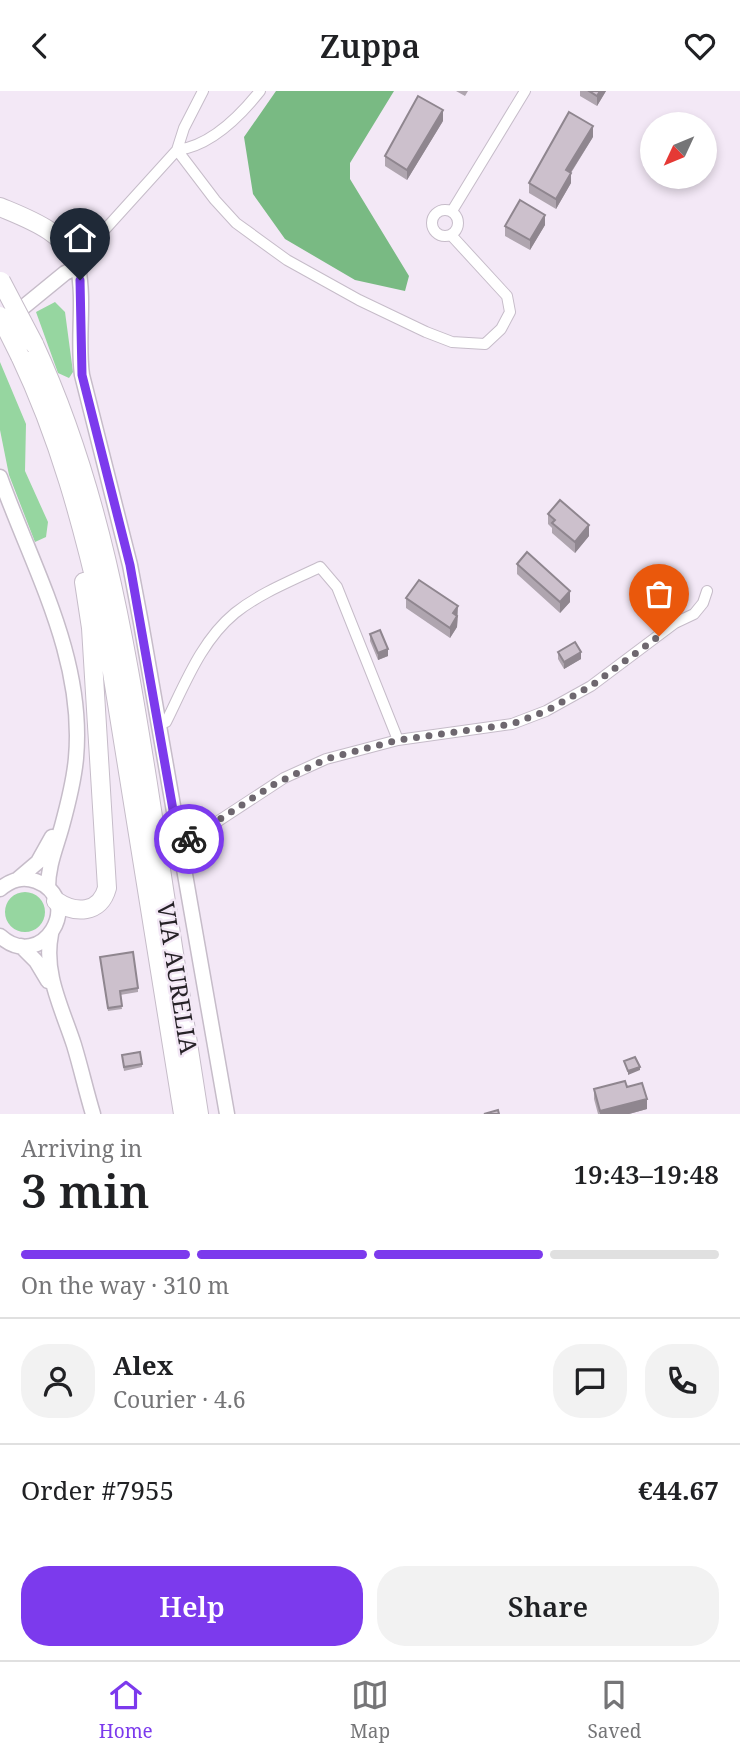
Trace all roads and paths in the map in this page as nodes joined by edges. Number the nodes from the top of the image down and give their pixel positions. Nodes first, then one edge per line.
1 (203, 91) edge
2 (260, 91) edge
3 (525, 91) edge
4 (177, 150) junction
5 (0, 207) edge
6 (452, 211) junction
7 (451, 235) junction
8 (90, 246) dead end
9 (78, 267) junction
10 (1, 280) edge
11 (0, 316) edge
12 (0, 326) edge
13 (61, 455) junction
14 (0, 477) edge
15 (707, 591) dead end
16 (159, 725) junction
17 (398, 740) junction
18 (66, 808) junction
19 (179, 844) junction
20 (18, 879) junction
21 (0, 889) edge
22 (52, 895) junction
23 (51, 934) junction
24 (0, 936) edge
25 (21, 946) junction
26 (57, 999) junction
27 (93, 1114) edge
28 (183, 1114) edge
29 (199, 1114) edge
30 (227, 1114) edge

1 - 4 street
2 - 4 street
3 - 6 street
4 - 7 street
4 - 8 street
5 - 9 highway
6 - 7 street
6 - 7 street
9 - 12 street
9 - 16 street
10 - 29 highway, VIA AURELIA, bridge
11 - 13 highway, VIA AURELIA, bridge
13 - 22 highway
13 - 28 highway, VIA AURELIA
14 - 18 street
15 - 17 street
16 - 17 street
16 - 19 street
17 - 19 street
18 - 20 street
18 - 22 street
19 - 30 street
20 - 21 street
20 - 22 street
22 - 23 street
23 - 25 street
23 - 26 street
24 - 25 street
25 - 26 street
26 - 27 street

